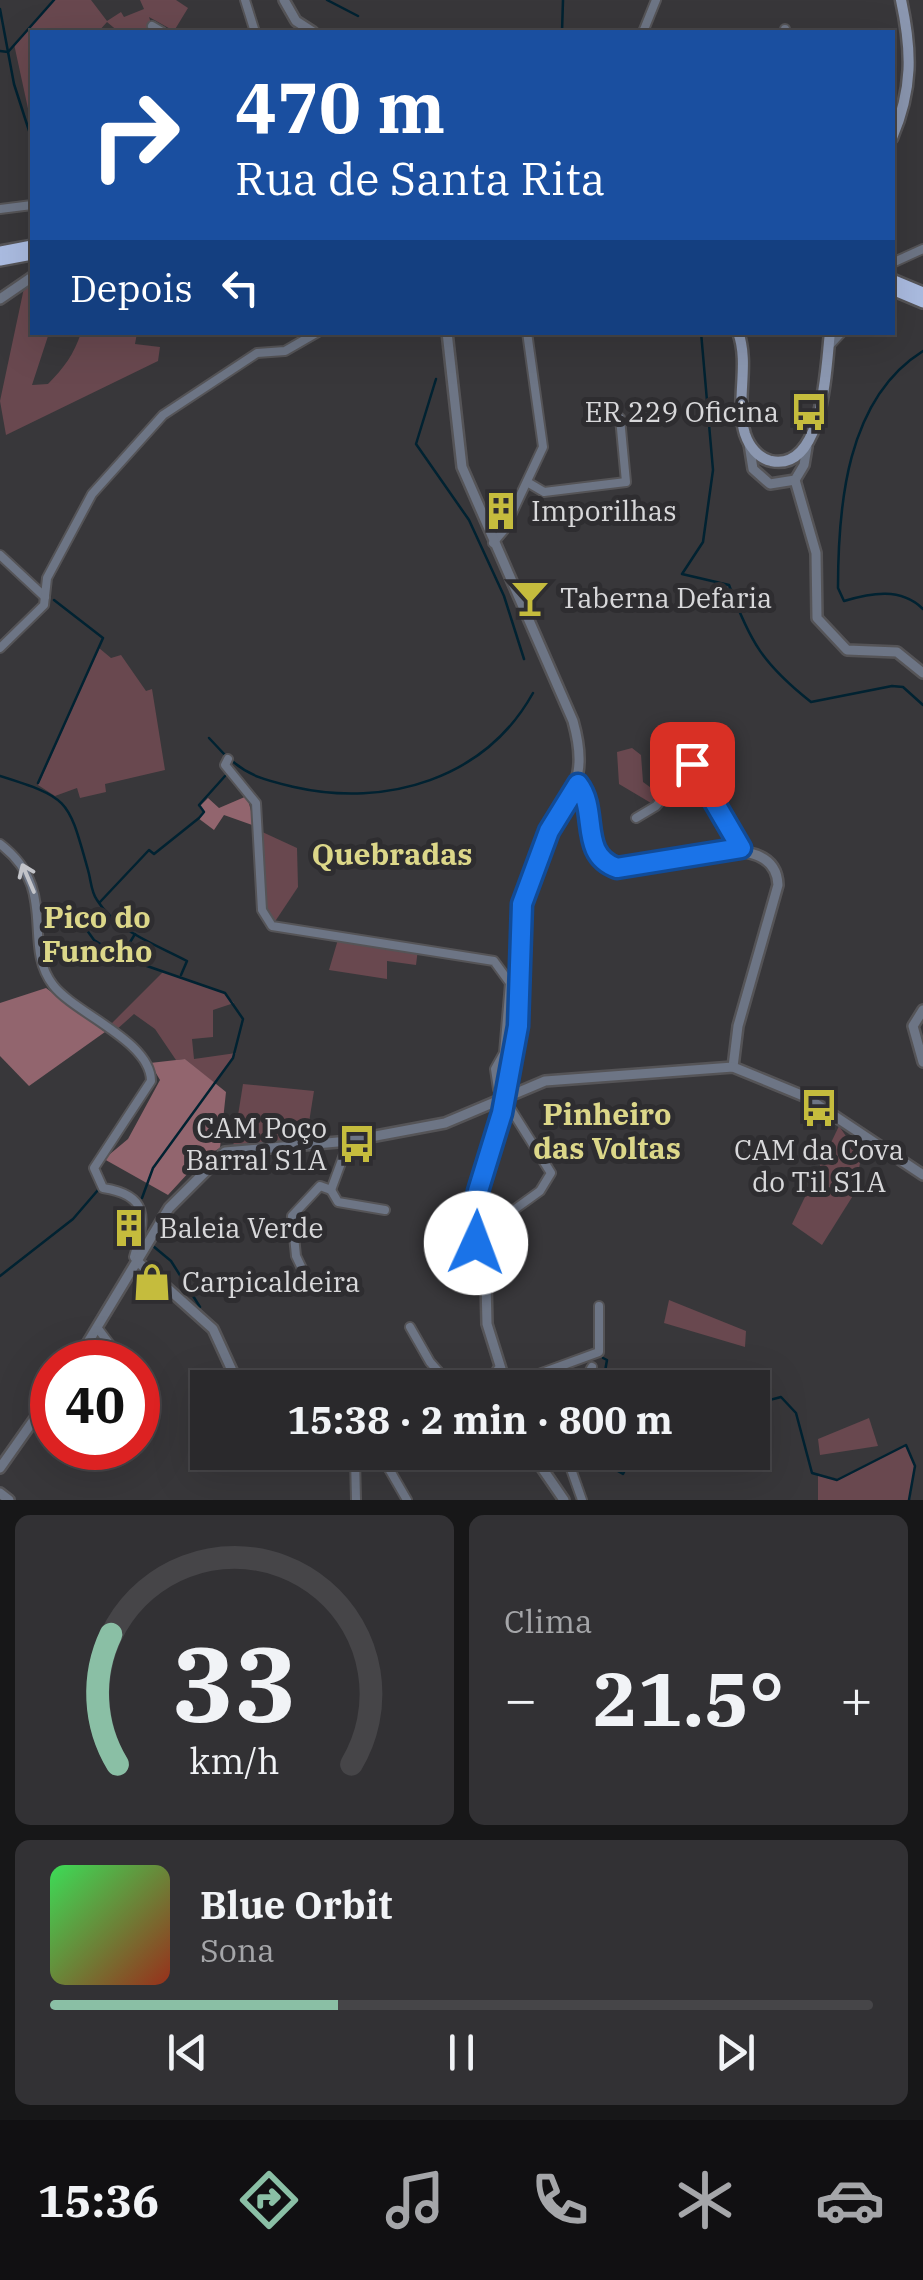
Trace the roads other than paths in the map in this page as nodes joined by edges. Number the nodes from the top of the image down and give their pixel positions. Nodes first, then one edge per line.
1 (244, 0) edge
2 (284, 0) edge
3 (656, 0) edge
4 (900, 0) edge
5 (152, 26) dead end
6 (159, 30) edge
7 (254, 30) edge
8 (310, 30) edge
9 (644, 30) edge
10 (895, 130) edge
11 (30, 205) edge
12 (0, 209) edge
13 (30, 246) edge
14 (923, 249) edge
15 (0, 252) edge
16 (30, 254) edge
17 (0, 260) edge
18 (895, 262) edge
19 (30, 278) edge
20 (916, 293) edge
21 (0, 300) edge
22 (923, 302) edge
23 (313, 335) edge
24 (448, 335) edge
25 (527, 335) edge
26 (738, 335) edge
27 (830, 335) edge
28 (839, 335) edge
29 (828, 347) junction
30 (620, 418) dead end
31 (749, 444) junction
32 (807, 446) junction
33 (791, 459) junction
34 (798, 476) junction
35 (527, 482) junction
36 (493, 543) junction
37 (0, 555) edge
38 (45, 597) junction
39 (0, 648) edge
40 (923, 673) edge
41 (688, 751) dead end
42 (228, 759) dead end
43 (692, 764) junction
44 (578, 784) junction
45 (636, 818) dead end
46 (0, 844) edge
47 (741, 848) junction
48 (923, 1010) edge
49 (923, 1062) edge
50 (733, 1067) junction
51 (504, 1098) junction
52 (349, 1142) junction
53 (923, 1175) edge
54 (331, 1190) junction
55 (385, 1210) dead end
56 (482, 1233) dead end
57 (137, 1261) junction
58 (308, 1281) dead end
59 (600, 1306) dead end
60 (410, 1327) dead end
61 (99, 1330) junction
62 (92, 1340) edge
63 (106, 1340) edge
64 (499, 1366) junction
65 (592, 1367) dead end
66 (232, 1370) edge
67 (437, 1370) edge
68 (499, 1370) edge
69 (500, 1370) edge
70 (504, 1370) edge
71 (562, 1370) edge
72 (590, 1370) edge
73 (30, 1425) edge
74 (0, 1468) edge
75 (355, 1470) edge
76 (391, 1470) edge
77 (544, 1470) edge
78 (571, 1470) edge
79 (0, 1493) edge
80 (8, 1500) edge
81 (356, 1500) edge
82 (407, 1500) edge
83 (564, 1500) edge
84 (582, 1500) edge

1 - 7 street
2 - 8 street
3 - 9 street
4 - 10 main road
5 - 6 street
11 - 12 street
13 - 15 highway
14 - 18 street
16 - 17 highway
19 - 21 street
20 - 22 highway
23 - 38 street
24 - 36 street
25 - 35 street
26 - 31 main road
27 - 29 main road
28 - 29 street
29 - 32 main road
30 - 35 street
31 - 33 main road
31 - 34 street
32 - 33 main road
32 - 34 street
33 - 34 street
34 - 40 street
35 - 36 street
36 - 44 street
37 - 38 street
38 - 39 street
41 - 43 street
42 - 51 street
43 - 45 street
43 - 47 street
44 - 47 street
44 - 64 street, bridge
57 -> 46 street
47 - 50 street
48 - 49 street
50 - 51 street
50 - 53 street
51 - 52 street
51 - 56 street
52 - 54 street
52 - 57 street
54 - 55 street
54 - 58 street
57 - 61 street
57 - 66 street
59 - 71 street
60 - 67 street
61 - 62 street
61 - 63 street
64 - 68 street
64 - 69 street
64 - 70 street
65 - 72 street
73 - 74 street
75 - 81 street
76 - 82 street
77 - 83 street
78 - 84 street
79 - 80 street

